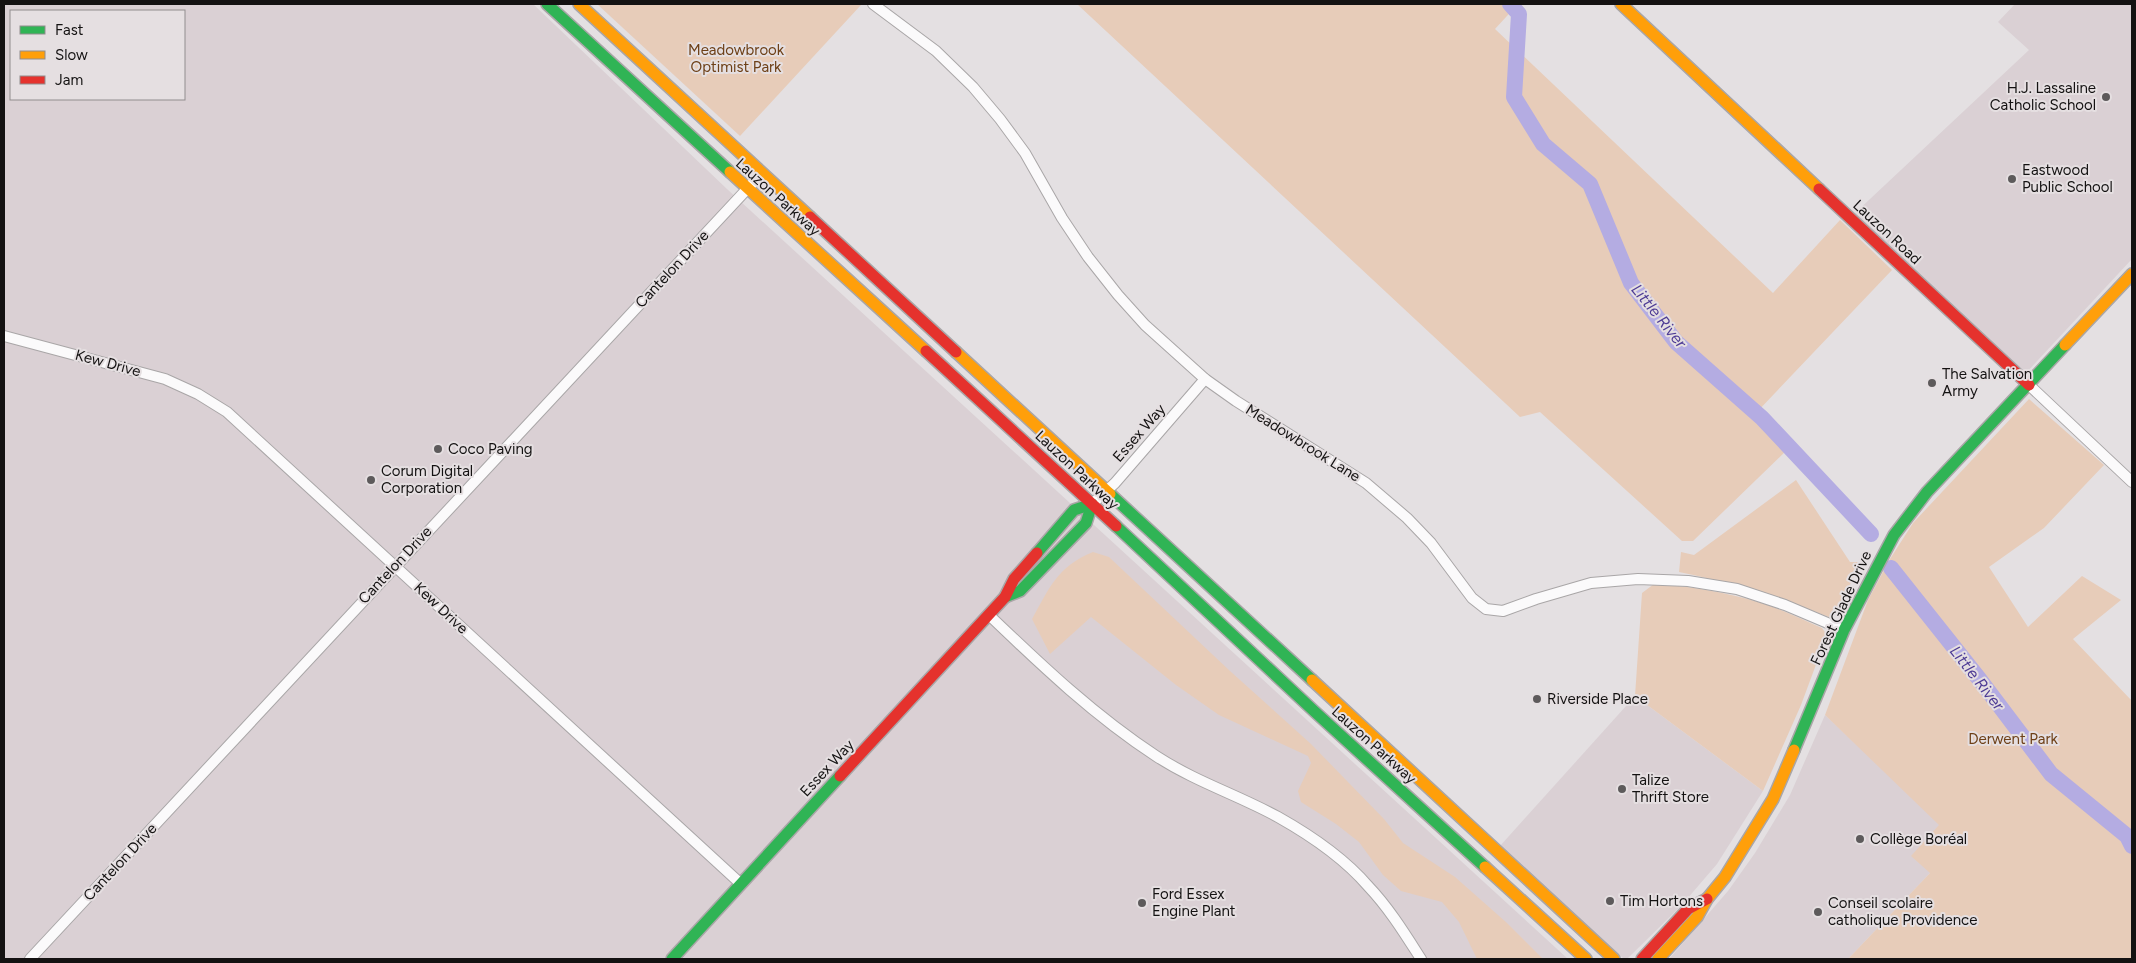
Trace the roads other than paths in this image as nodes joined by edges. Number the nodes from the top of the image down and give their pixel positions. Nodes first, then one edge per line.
1 (546, 4) edge
2 (579, 4) edge
3 (873, 4) edge
4 (1621, 4) edge
5 (762, 173) junction
6 (747, 189) junction
7 (2132, 274) edge
8 (4, 336) edge
9 (1205, 379) junction
10 (2029, 385) junction
11 (2132, 482) edge
12 (1106, 492) junction
13 (1092, 504) junction
14 (395, 566) junction
15 (1005, 597) junction
16 (989, 615) junction
17 (1844, 630) junction
18 (741, 884) junction
19 (1707, 899) junction
20 (1661, 958) edge
21 (30, 959) edge
22 (672, 959) edge
23 (1422, 959) edge
24 (1586, 959) edge
25 (1614, 959) edge
26 (1642, 959) edge

1 - 6 main road, Lauzon Parkway
2 - 5 main road, Lauzon Parkway
3 - 9 street, Meadowbrook Lane
4 - 10 main road, Lauzon Road
5 - 6 street, Cantelon Drive
5 - 12 main road, Lauzon Parkway
6 - 13 main road, Lauzon Parkway
6 - 14 street, Cantelon Drive
7 - 10 main road, Forest Glade Drive
8 - 14 street, Kew Drive
9 - 12 street, Essex Way
9 - 17 street, Meadowbrook Lane
10 - 11 street, Lauzon Road
10 - 17 main road, Forest Glade Drive
12 - 13 street, Essex Way
12 - 25 main road, Lauzon Parkway
13 - 15 main road, Essex Way
13 - 15 main road, Essex Way
13 - 24 main road, Lauzon Parkway
14 - 18 street, Kew Drive
14 - 21 street, Cantelon Drive
15 - 16 main road, Essex Way
16 - 18 main road, Essex Way
16 - 23 street
17 - 19 main road, Forest Glade Drive
18 - 22 main road, Essex Way
19 - 20 main road, Forest Glade Drive
19 - 26 main road, Forest Glade Drive

